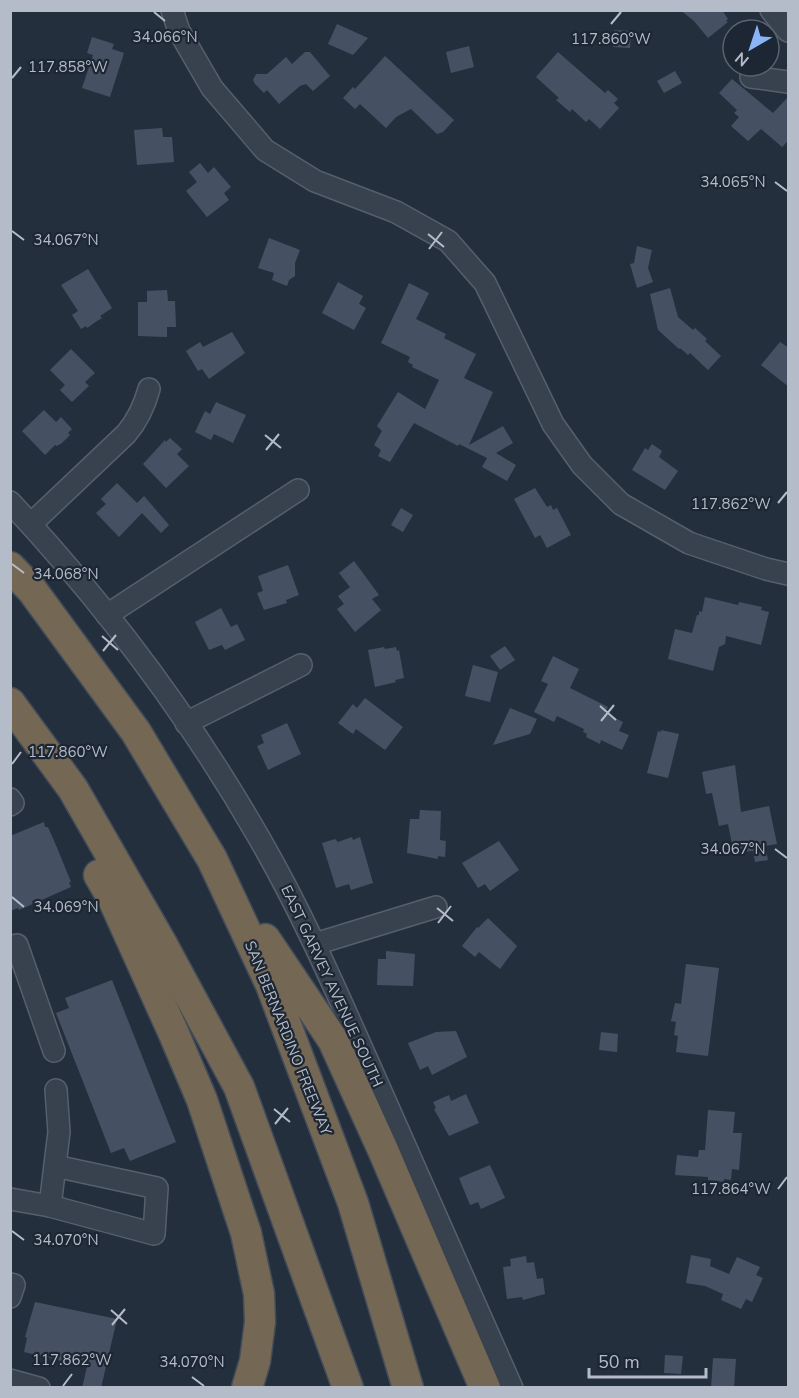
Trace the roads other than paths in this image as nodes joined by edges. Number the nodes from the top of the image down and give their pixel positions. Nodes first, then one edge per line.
1 (172, 10) edge
2 (771, 10) edge
3 (789, 31) edge
4 (759, 78) edge
5 (789, 82) edge
6 (149, 389) dead end
7 (298, 490) dead end
8 (10, 502) edge
9 (31, 524) junction
10 (10, 567) edge
11 (789, 574) edge
12 (107, 615) junction
13 (301, 665) dead end
14 (10, 703) edge
15 (10, 718) edge
16 (186, 723) junction
17 (10, 799) edge
18 (10, 805) edge
19 (212, 859) junction
20 (436, 907) dead end
21 (315, 944) junction
22 (10, 947) edge
23 (54, 1051) dead end
24 (56, 1090) dead end
25 (55, 1166) junction
26 (10, 1199) edge
27 (50, 1206) junction
28 (10, 1284) edge
29 (10, 1297) edge
30 (10, 1380) edge
31 (39, 1388) edge
32 (247, 1388) edge
33 (348, 1388) edge
34 (408, 1388) edge
35 (484, 1388) edge
36 (512, 1388) edge

1 - 11 street
2 - 3 street
4 - 5 street
6 - 9 street
7 - 12 street
8 - 9 street, EAST GARVEY AVENUE SOUTH
9 - 12 street, EAST GARVEY AVENUE SOUTH
10 - 19 highway, SAN BERNARDINO FREEWAY
12 - 16 street, EAST GARVEY AVENUE SOUTH
13 - 16 street
14 - 33 highway
15 - 32 highway
16 - 21 street, EAST GARVEY AVENUE SOUTH
17 - 18 street
19 - 34 highway, SAN BERNARDINO FREEWAY
19 - 35 highway
20 - 21 street
21 - 36 street, EAST GARVEY AVENUE SOUTH
22 - 23 street
24 - 25 street
25 - 27 street
25 - 27 street
26 - 27 street
28 - 29 street
30 - 31 street

